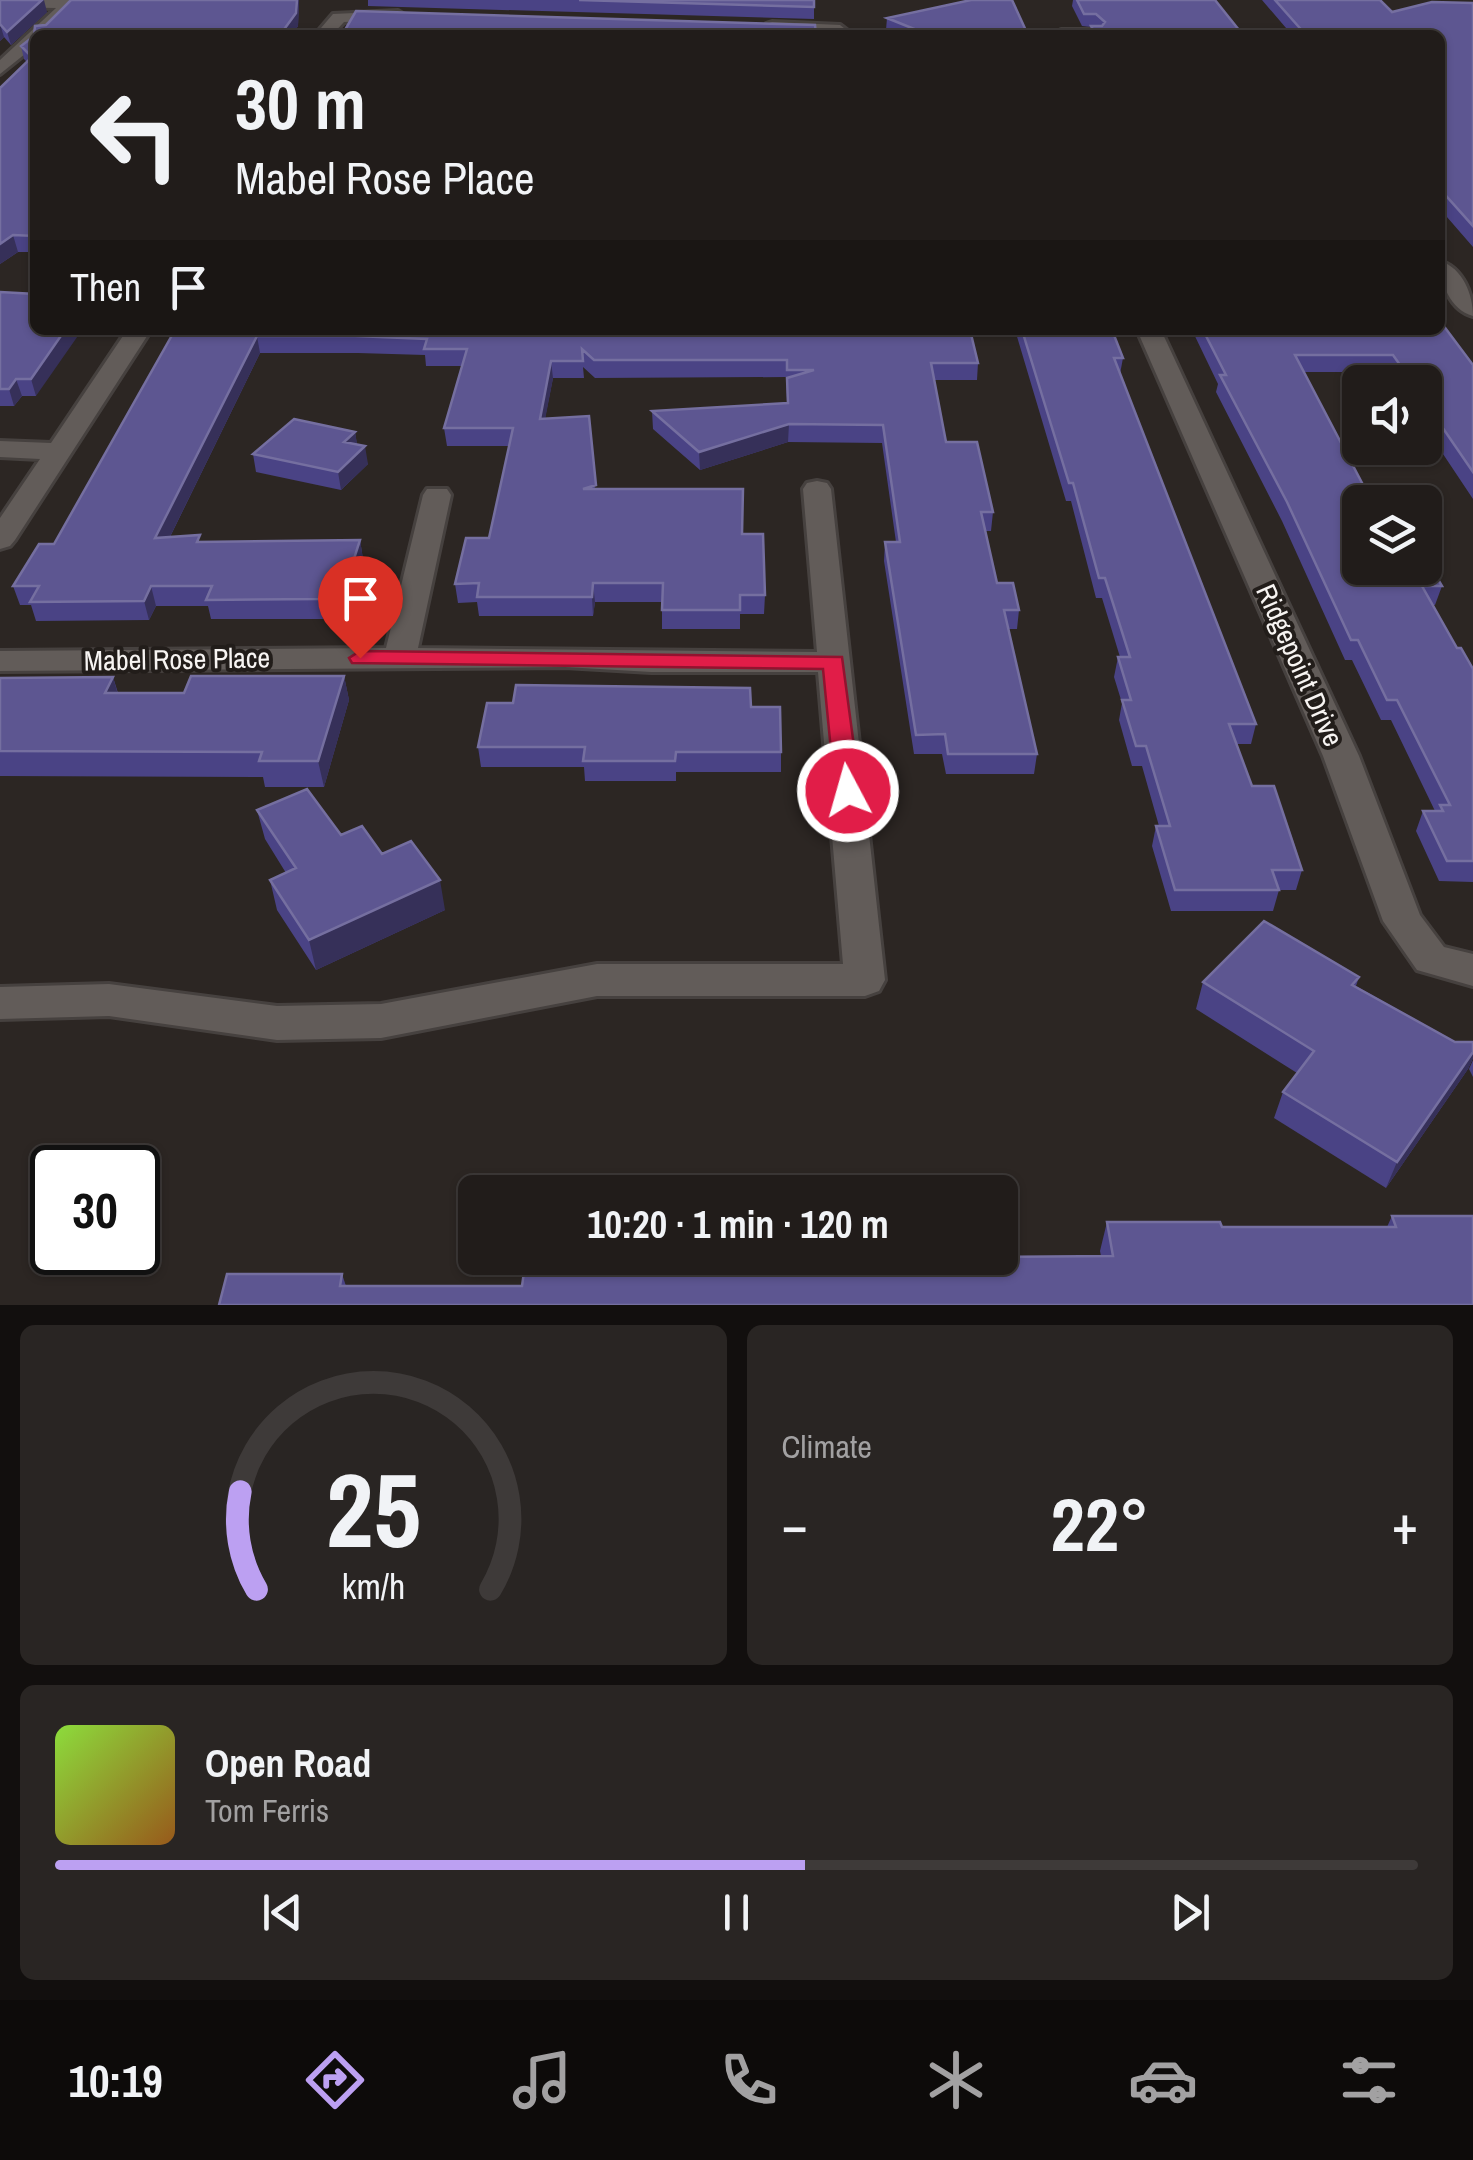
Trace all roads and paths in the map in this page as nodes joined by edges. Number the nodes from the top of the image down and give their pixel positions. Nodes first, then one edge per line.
1 (0, 2) edge
2 (423, 16) edge
3 (747, 27) edge
4 (42, 30) edge
5 (328, 30) edge
6 (840, 30) edge
7 (30, 42) edge
8 (0, 69) edge
9 (1445, 274) edge
10 (1473, 310) edge
11 (1445, 312) edge
12 (135, 335) edge
13 (1152, 335) edge
14 (0, 449) edge
15 (57, 450) junction
16 (817, 489) dead end
17 (437, 495) dead end
18 (0, 540) edge
19 (400, 657) junction
20 (0, 661) edge
21 (834, 662) junction
22 (1473, 970) edge
23 (0, 1003) edge

1 - 4 street
2 - 5 street
3 - 6 street
7 - 8 street
9 - 10 street
10 - 11 street
12 - 15 street
13 - 22 street, Ridgepoint Drive
14 - 15 street
15 - 18 street
16 - 21 street
17 - 19 street
19 - 20 street, Mabel Rose Place
19 - 21 street, Mabel Rose Place
21 - 23 street

